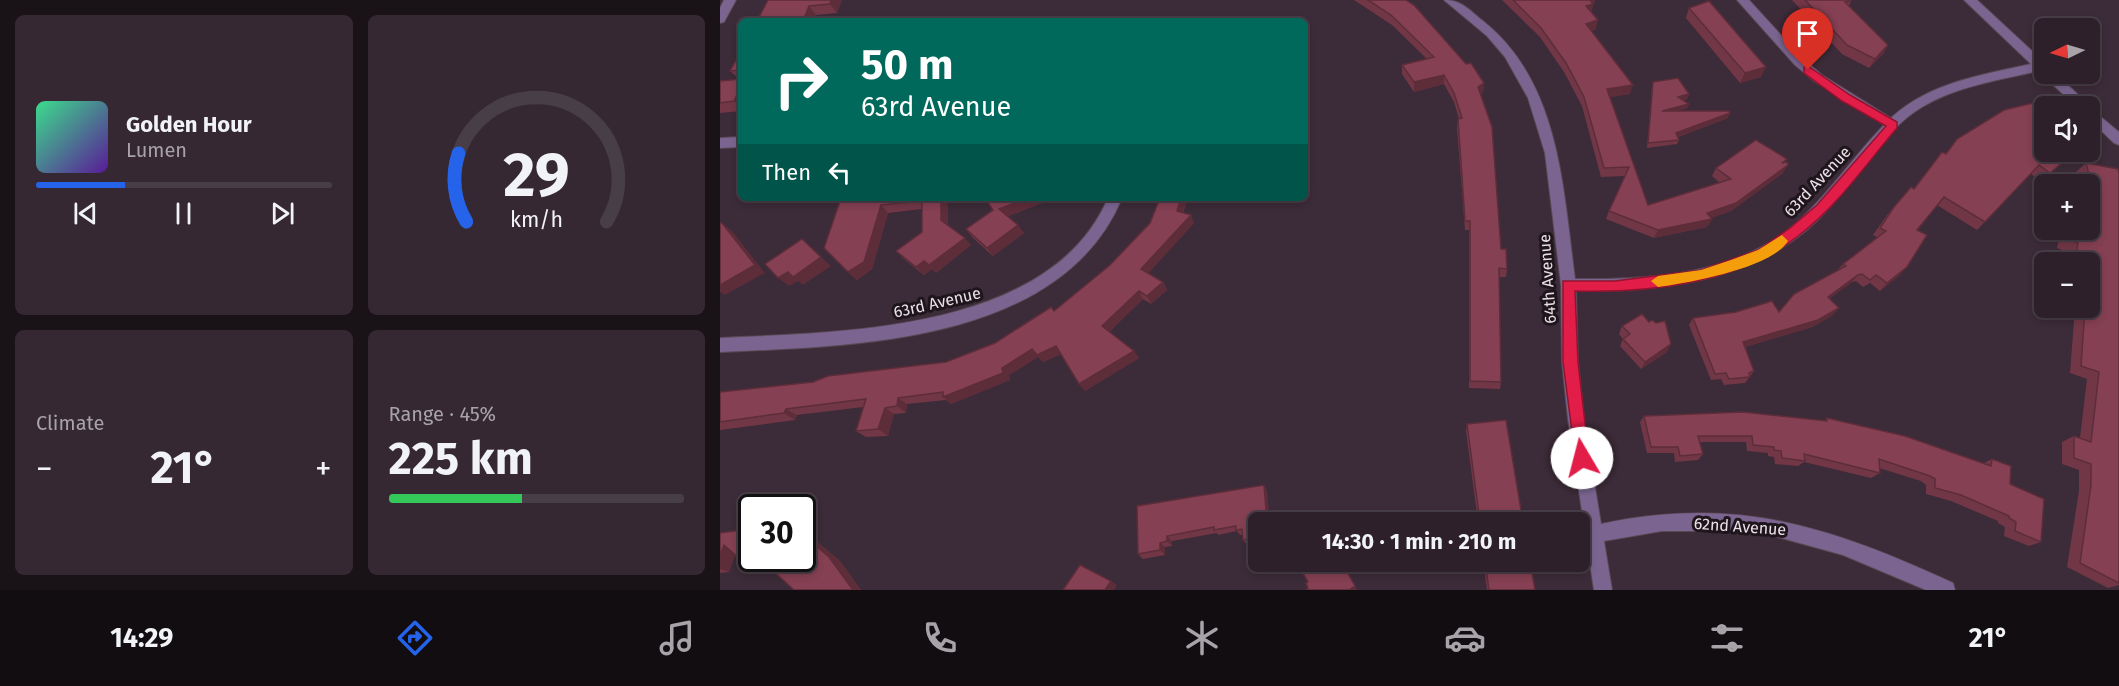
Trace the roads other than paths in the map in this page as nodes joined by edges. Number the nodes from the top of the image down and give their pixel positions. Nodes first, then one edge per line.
1 (730, 0) edge
2 (1450, 0) edge
3 (1743, 0) edge
4 (1970, 0) edge
5 (720, 19) edge
6 (2034, 60) edge
7 (2034, 72) edge
8 (2060, 84) edge
9 (2072, 96) edge
10 (2100, 122) edge
11 (1893, 125) junction
12 (2119, 140) edge
13 (738, 142) edge
14 (720, 143) edge
15 (1114, 201) edge
16 (1568, 285) junction
17 (720, 345) edge
18 (1594, 534) junction
19 (1603, 590) edge
20 (1946, 590) edge

1 - 5 street
2 - 16 street, 64th Avenue
3 - 11 street
4 - 6 street
7 - 11 street, 63rd Avenue
8 - 9 street
10 - 12 street
11 - 16 street, 63rd Avenue
13 - 14 street
15 - 17 street, 63rd Avenue
16 - 18 street, 64th Avenue
18 - 19 street, 64th Avenue
18 - 20 street, 62nd Avenue

